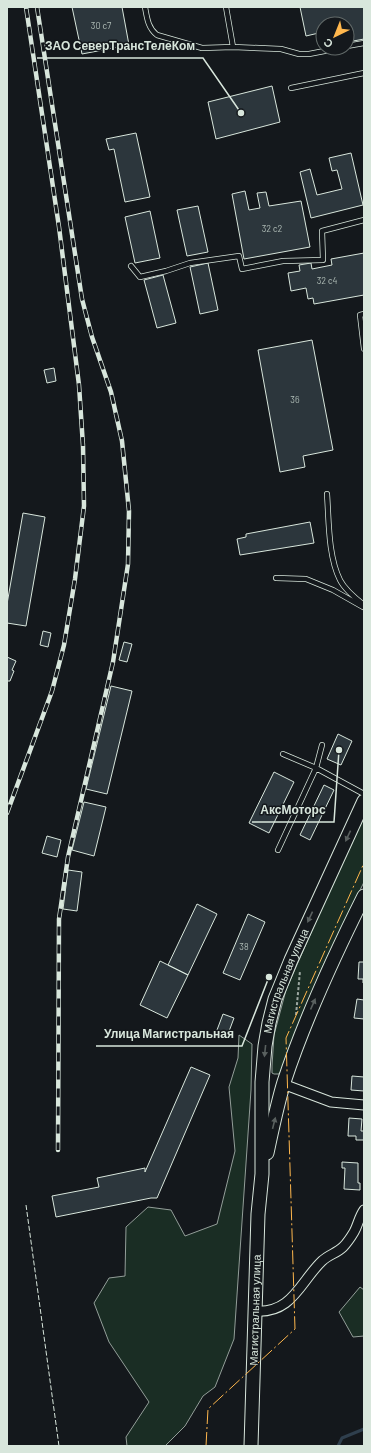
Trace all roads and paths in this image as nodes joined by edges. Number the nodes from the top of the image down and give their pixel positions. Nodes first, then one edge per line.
1 (145, 7) edge
2 (226, 7) edge
3 (233, 47) junction
4 (315, 53) edge
5 (364, 73) edge
6 (291, 88) dead end
7 (364, 220) edge
8 (131, 266) dead end
9 (364, 314) edge
10 (364, 349) edge
11 (327, 494) dead end
12 (276, 578) dead end
13 (364, 606) edge
14 (322, 745) dead end
15 (283, 754) dead end
16 (316, 768) junction
17 (364, 794) edge
18 (364, 801) edge
19 (278, 850) dead end
20 (362, 902) edge
21 (300, 971) dead end
22 (295, 1021) dead end
23 (262, 1082) junction
24 (283, 1084) junction
25 (364, 1105) edge
26 (262, 1174) junction
27 (364, 1210) edge
28 (255, 1311) junction
29 (251, 1446) edge

1 - 3 lane
2 - 3 lane
3 - 4 lane
5 - 6 lane
7 - 8 lane
9 - 10 lane
11 - 13 lane
12 - 13 lane
14 - 16 lane
15 - 16 lane
16 - 17 lane
16 - 19 lane
18 -> 23 main road, Магистральная улица
24 -> 20 main road, Магистральная улица
21 - 22 path
23 - 24 main road
23 - 26 main road, Магистральная улица
24 - 25 street
26 -> 24 main road, Магистральная улица
26 - 28 main road, Магистральная улица
27 - 28 street
28 - 29 main road, Магистральная улица

